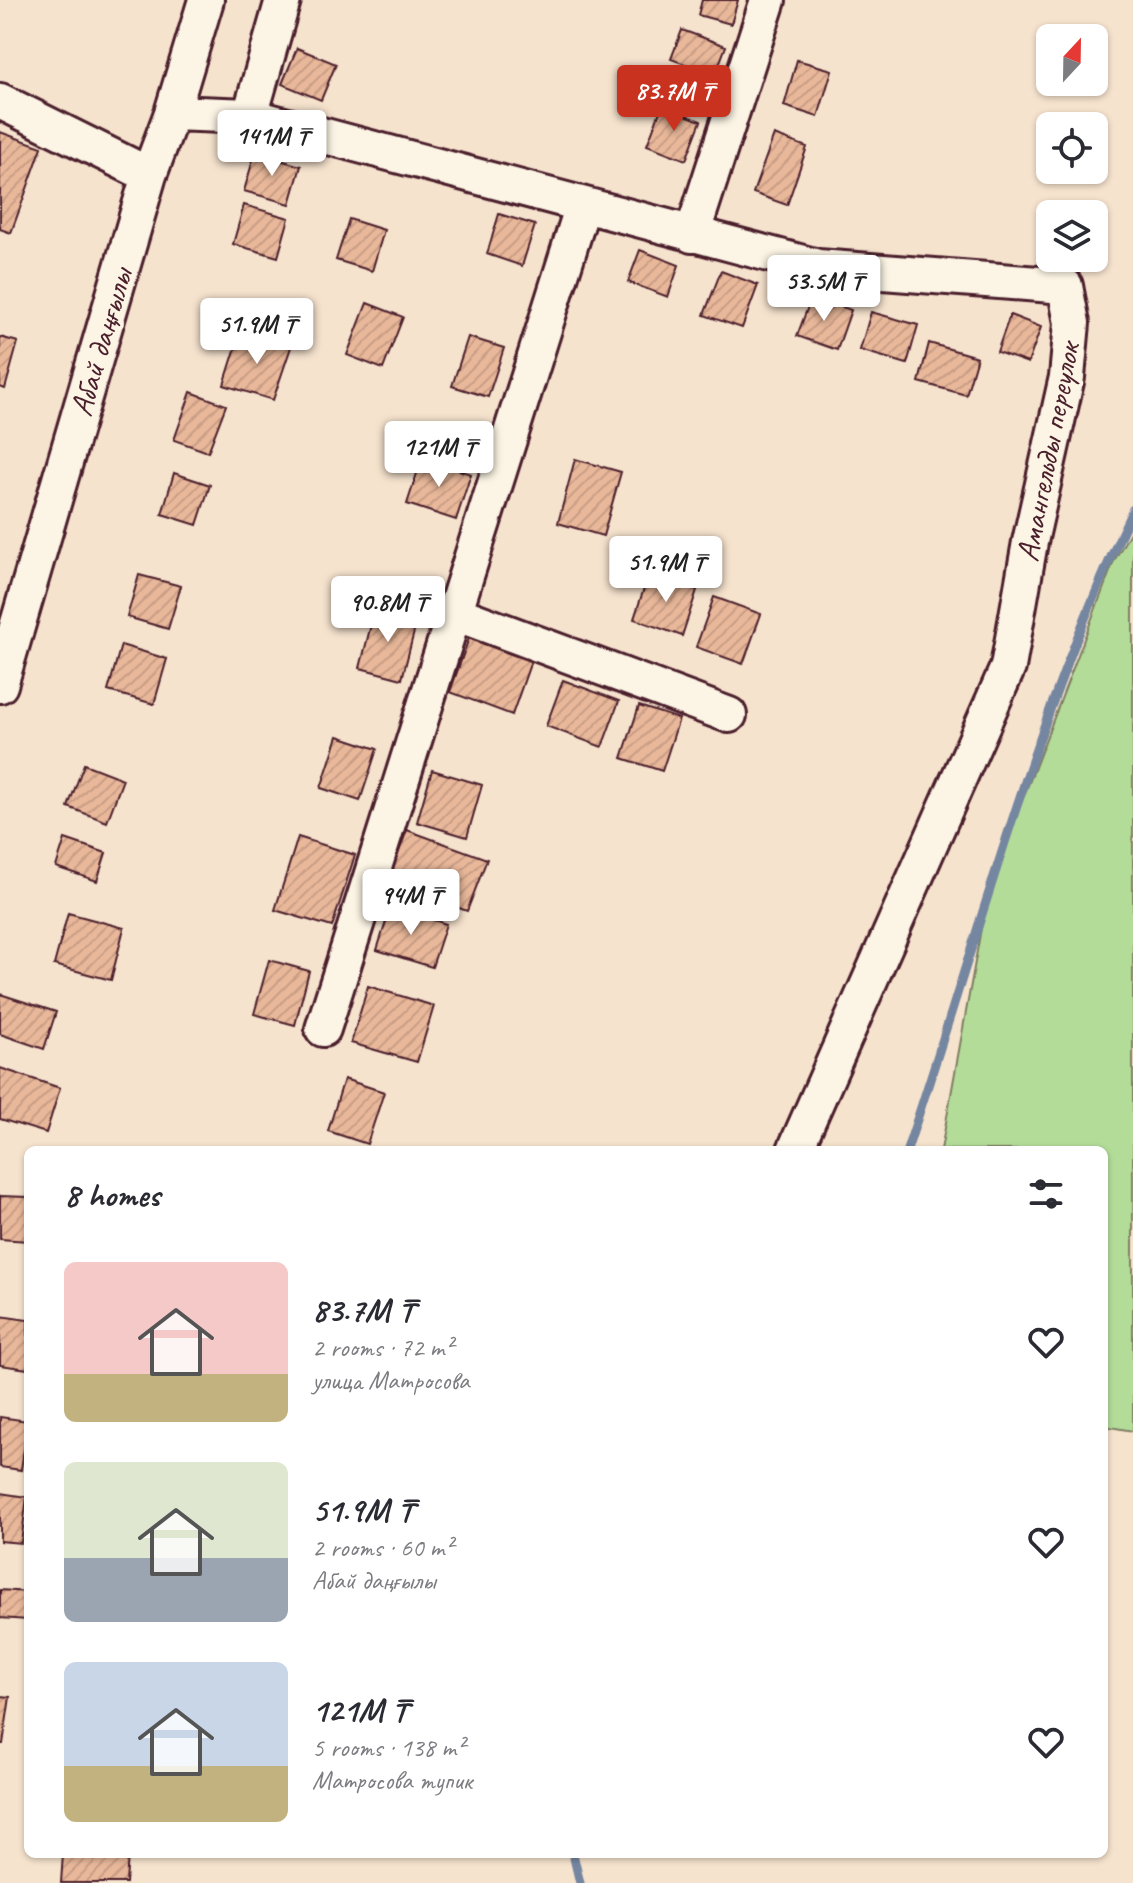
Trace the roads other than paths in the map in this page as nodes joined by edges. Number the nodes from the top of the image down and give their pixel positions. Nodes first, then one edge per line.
1 (206, 0) edge
2 (283, 0) edge
3 (768, 0) edge
4 (0, 101) edge
5 (172, 113) junction
6 (250, 116) junction
7 (149, 175) junction
8 (583, 205) junction
9 (692, 235) junction
10 (455, 613) junction
11 (0, 685) edge
12 (729, 715) dead end
13 (323, 1029) dead end
14 (799, 1146) edge

1 - 5 street, Абай даңғылы
2 - 6 street
3 - 9 street
4 - 7 street
5 - 6 street, Амангельды переулок
5 - 7 street, Абай даңғылы
6 - 8 street, Амангельды переулок
7 - 11 street, Абай даңғылы
8 - 9 street, Амангельды переулок
8 - 10 street
9 - 14 street, Амангельды переулок
10 - 12 street
10 - 13 street

